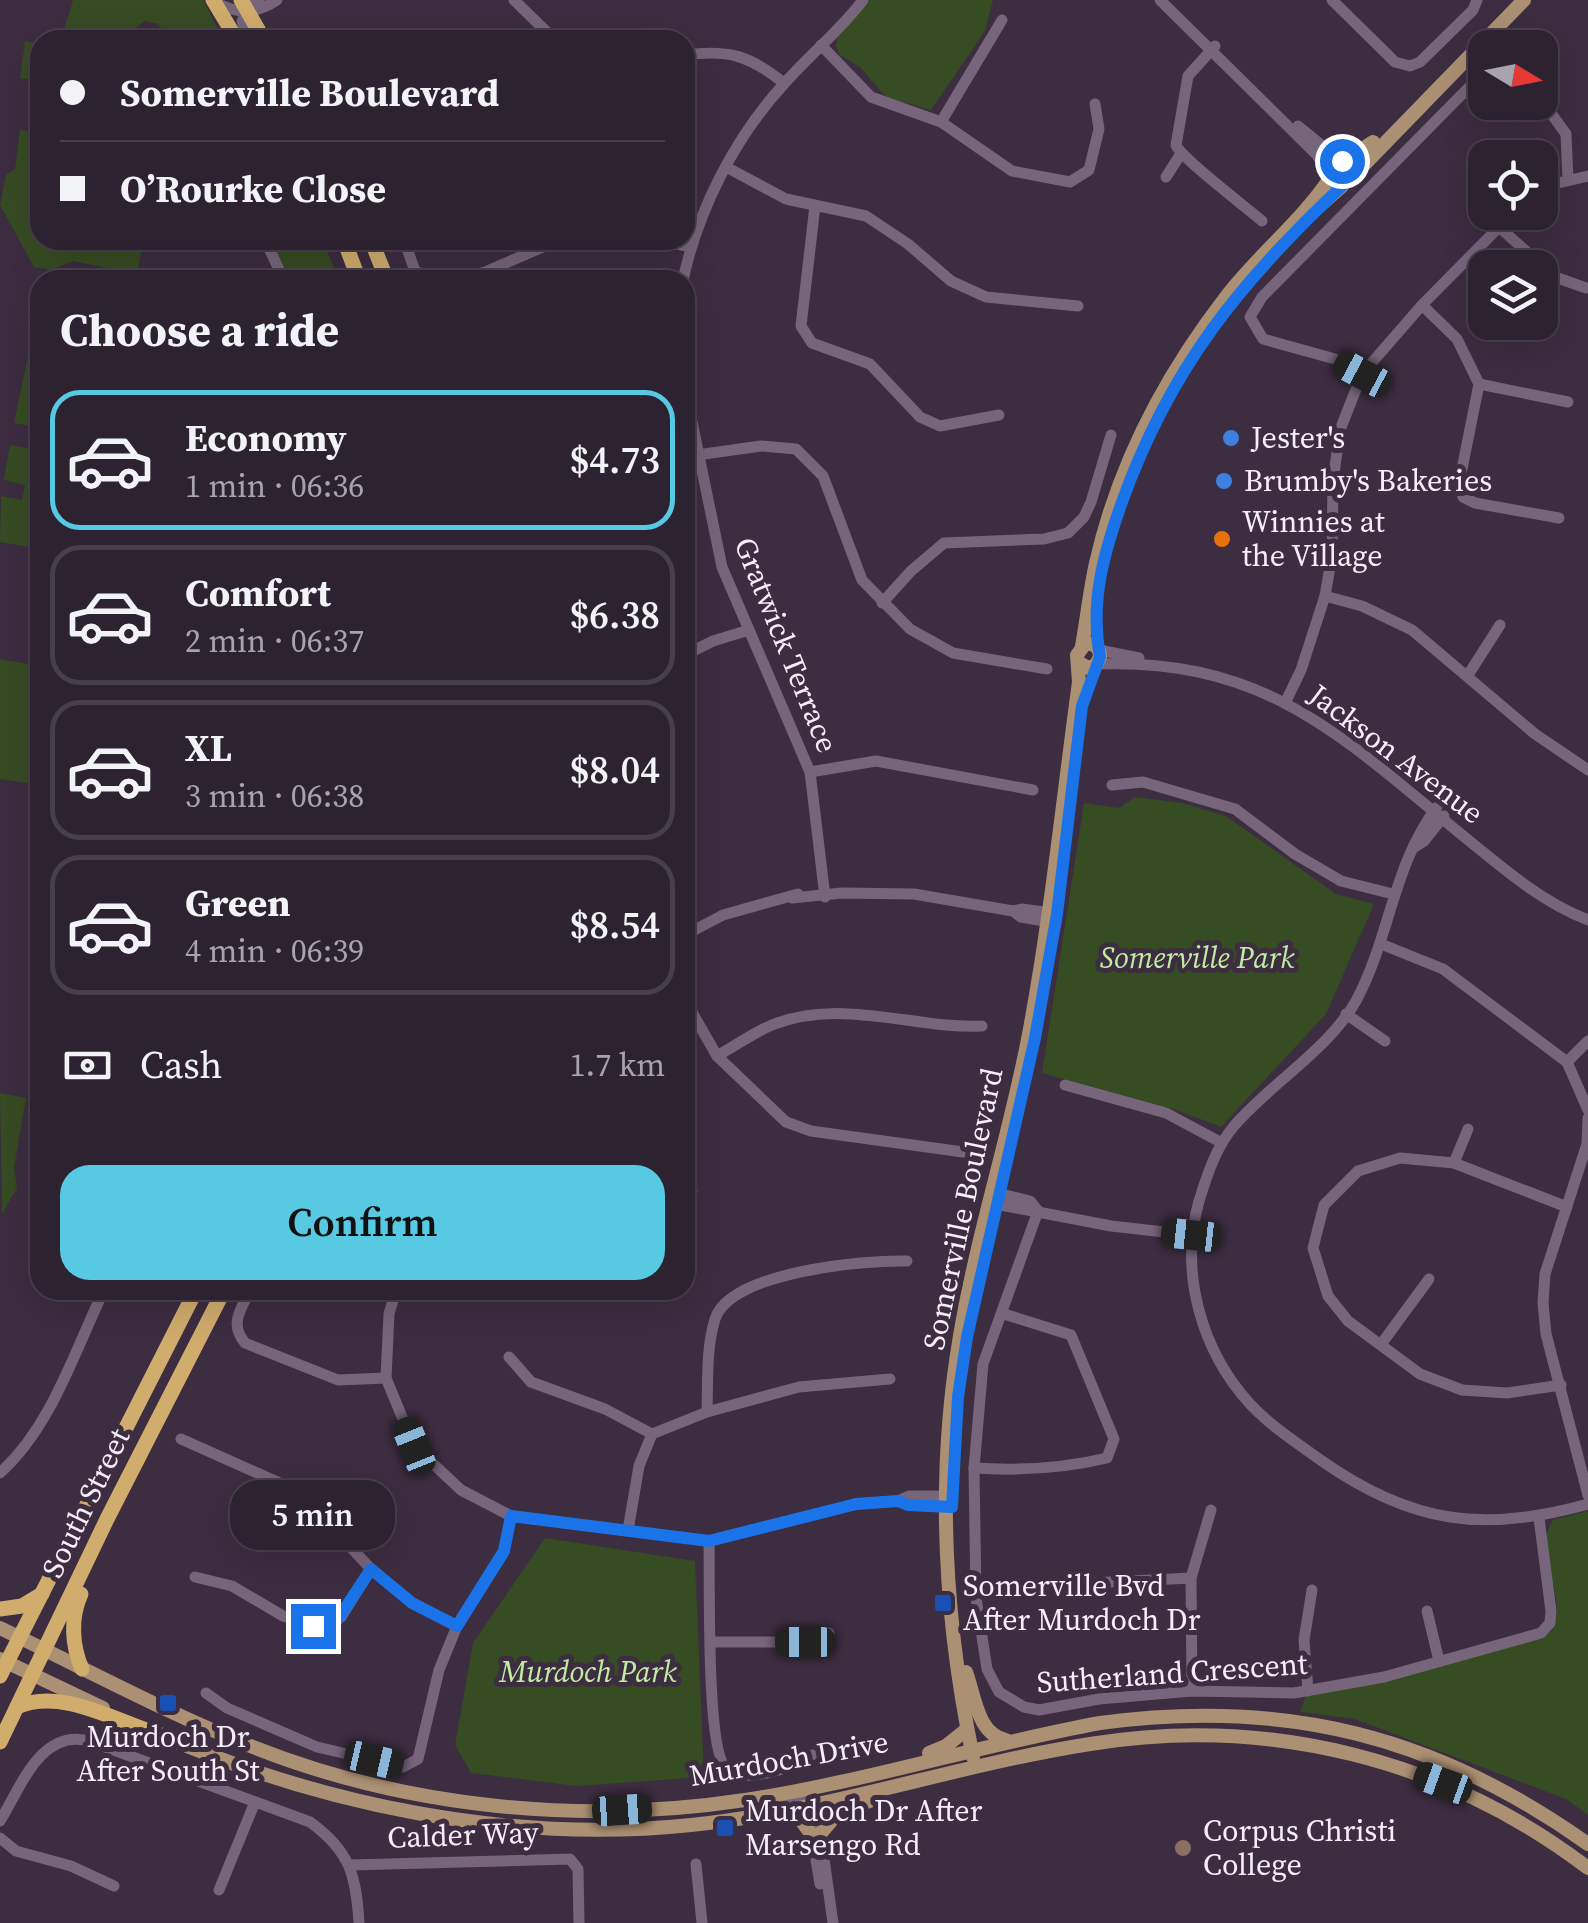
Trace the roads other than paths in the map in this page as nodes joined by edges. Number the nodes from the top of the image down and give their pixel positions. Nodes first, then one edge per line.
1 (277, 0) edge
2 (514, 0) edge
3 (862, 0) edge
4 (1332, 0) edge
5 (1477, 0) edge
6 (1513, 0) edge
7 (1524, 0) edge
8 (214, 1) edge
9 (1169, 2) edge
10 (253, 5) edge
11 (1002, 20) dead end
12 (230, 30) edge
13 (256, 30) edge
14 (545, 30) edge
15 (821, 45) junction
16 (1213, 48) junction
17 (695, 55) edge
18 (784, 83) junction
19 (1468, 89) edge
20 (1096, 104) dead end
21 (1556, 120) edge
22 (941, 122) junction
23 (1180, 155) junction
24 (726, 167) junction
25 (1338, 172) junction
26 (1588, 176) edge
27 (1166, 178) dead end
28 (1568, 180) junction
29 (1558, 184) edge
30 (815, 206) junction
31 (1262, 221) dead end
32 (1495, 230) edge
33 (1503, 230) edge
34 (695, 236) edge
35 (536, 250) edge
36 (490, 270) edge
37 (1586, 288) edge
38 (1422, 305) junction
39 (1078, 306) dead end
40 (1362, 374) junction
41 (1480, 384) junction
42 (1568, 402) dead end
43 (998, 415) dead end
44 (1111, 435) dead end
45 (695, 444) edge
46 (697, 455) junction
47 (1559, 518) dead end
48 (1325, 596) junction
49 (882, 603) junction
50 (1500, 625) dead end
51 (749, 630) junction
52 (695, 649) edge
53 (1094, 654) junction
54 (1046, 669) dead end
55 (1468, 675) junction
56 (1284, 697) junction
57 (1588, 770) edge
58 (810, 772) junction
59 (1112, 785) dead end
60 (1032, 790) dead end
61 (1440, 813) junction
62 (821, 894) junction
63 (1393, 894) junction
64 (1588, 917) edge
65 (1052, 918) junction
66 (695, 930) edge
67 (1381, 944) junction
68 (1346, 1014) junction
69 (695, 1018) edge
70 (982, 1026) dead end
71 (1385, 1041) dead end
72 (1588, 1041) edge
73 (717, 1056) junction
74 (1567, 1062) junction
75 (1065, 1085) dead end
76 (1588, 1110) edge
77 (1588, 1118) edge
78 (1468, 1129) dead end
79 (1222, 1143) junction
80 (962, 1152) dead end
81 (1454, 1163) junction
82 (994, 1198) junction
83 (1567, 1207) junction
84 (1038, 1211) junction
85 (1191, 1235) junction
86 (907, 1261) dead end
87 (1429, 1280) dead end
88 (99, 1300) edge
89 (191, 1300) edge
90 (219, 1300) edge
91 (245, 1300) edge
92 (393, 1300) edge
93 (1004, 1314) junction
94 (1382, 1344) junction
95 (509, 1357) dead end
96 (386, 1378) junction
97 (890, 1379) dead end
98 (1561, 1385) junction
99 (708, 1412) junction
100 (652, 1434) junction
101 (182, 1439) dead end
102 (974, 1468) junction
103 (0, 1473) edge
104 (1588, 1496) edge
105 (948, 1501) junction
106 (1588, 1504) edge
107 (1210, 1510) dead end
108 (511, 1516) junction
109 (1539, 1518) junction
110 (106, 1520) junction
111 (628, 1530) junction
112 (709, 1541) junction
113 (371, 1569) junction
114 (194, 1577) dead end
115 (1191, 1578) junction
116 (1090, 1583) dead end
117 (1312, 1590) dead end
118 (43, 1593) junction
119 (0, 1609) edge
120 (1427, 1612) dead end
121 (457, 1626) junction
122 (0, 1628) edge
123 (829, 1633) dead end
124 (20, 1637) junction
125 (712, 1642) junction
126 (44, 1651) junction
127 (1439, 1661) junction
128 (2, 1666) edge
129 (82, 1669) junction
130 (966, 1672) junction
131 (33, 1674) junction
132 (1308, 1690) junction
133 (1192, 1691) junction
134 (206, 1693) dead end
135 (17, 1707) junction
136 (966, 1730) junction
137 (161, 1735) junction
138 (1016, 1740) junction
139 (0, 1742) edge
140 (976, 1749) junction
141 (812, 1755) dead end
142 (980, 1767) junction
143 (862, 1776) junction
144 (826, 1785) junction
145 (900, 1787) junction
146 (743, 1800) junction
147 (255, 1802) junction
148 (814, 1806) junction
149 (788, 1811) junction
150 (0, 1821) edge
151 (816, 1834) junction
152 (0, 1838) edge
153 (1588, 1844) edge
154 (696, 1864) dead end
155 (350, 1865) junction
156 (1588, 1868) edge
157 (114, 1886) dead end
158 (220, 1890) dead end
159 (359, 1923) edge
160 (578, 1923) edge
161 (702, 1923) edge
162 (830, 1923) edge

1 - 10 street
2 - 14 street
3 - 15 street
4 - 5 street
6 - 25 main road, Somerville Boulevard
7 - 25 main road
8 - 10 street
8 - 12 highway
9 - 16 street
10 - 13 highway
11 - 22 street
15 - 18 street
15 - 22 street
16 - 23 street
16 - 25 street
17 - 18 street
18 - 24 street
19 - 40 street
20 - 22 street
21 - 28 street
23 - 27 street
23 - 31 street
24 - 30 street
24 - 34 street
25 - 53 main road, Somerville Boulevard
26 - 28 street
28 - 29 street
30 - 39 street
30 - 43 street
32 - 38 street
33 - 37 street
35 - 36 street
38 - 40 street
38 - 41 street
40 - 48 street
41 - 42 street
41 - 47 street
44 - 49 street
45 - 46 street, Gratwick Terrace
46 - 49 street
46 - 51 street, Gratwick Terrace
48 - 55 street
48 - 56 street
49 - 54 street
50 - 55 street
51 - 52 street
51 - 58 street, Gratwick Terrace
53 - 56 street, Jackson Avenue
53 - 65 main road, Somerville Boulevard
53 - 65 main road, Somerville Boulevard
55 - 57 street
56 - 61 street, Jackson Avenue
58 - 60 street
58 - 62 street, Gratwick Terrace
59 - 63 street
61 - 63 street
61 - 64 street, Jackson Avenue
62 - 65 street
62 - 66 street
63 - 67 street
65 - 82 main road, Somerville Boulevard
67 - 68 street
67 - 74 street
68 - 71 street
68 - 79 street
69 - 73 street
70 - 73 street
72 - 74 street
73 - 80 street
74 - 76 street
75 - 79 street
77 - 83 street
78 - 81 street
79 - 85 street
81 - 83 street
81 - 94 street
82 - 84 street
82 - 105 main road, Somerville Boulevard
83 - 98 street
84 - 85 street
84 - 93 street, Sutherland Crescent
85 - 109 street
86 - 99 street
87 - 94 street
88 - 103 street
89 - 118 highway, South Street
90 - 110 highway, South Street
91 - 96 street
92 - 96 street
93 - 102 street, Sutherland Crescent
93 - 102 street
94 - 98 street
95 - 100 street
96 - 108 street
97 - 99 street
98 - 104 street
99 - 100 street
100 - 111 street
101 - 113 street
102 - 133 street, Sutherland Crescent
105 - 112 street
105 - 130 main road, Somerville Boulevard
105 - 136 main road, Somerville Boulevard
106 - 109 street
107 - 115 street
108 - 111 street
108 - 121 street
109 - 127 street, Sutherland Crescent
110 - 126 highway, South Street
110 - 129 highway
111 - 112 street
112 - 125 street
113 - 114 street
113 - 121 street
115 - 116 street
115 - 133 street
117 - 132 street
118 - 119 highway
118 - 124 highway, South Street
120 - 127 street
121 - 134 street
122 - 124 main road, Murdoch Drive
123 - 125 street
124 - 126 main road, Murdoch Drive
124 - 128 highway, South Street
125 - 141 street
126 - 129 main road, Murdoch Drive
126 - 131 highway, South Street
127 - 132 street, Sutherland Crescent
128 - 131 main road, Murdoch Drive
129 - 146 main road, Murdoch Drive
130 - 138 main road
130 - 140 main road, Somerville Boulevard
131 - 135 highway, South Street
131 - 137 main road, Murdoch Drive
132 - 133 street, Sutherland Crescent
135 - 137 highway
135 - 139 highway, South Street
136 - 140 main road, Somerville Boulevard
136 - 143 main road
137 - 149 main road, Murdoch Drive
138 - 140 main road, Murdoch Drive
138 - 153 main road, Murdoch Drive
140 - 142 main road, Somerville Boulevard
140 - 143 main road, Murdoch Drive
142 - 145 main road, Murdoch Drive
142 - 156 main road, Murdoch Drive
143 - 144 main road, Murdoch Drive
144 - 146 main road, Murdoch Drive
144 - 148 street
145 - 148 main road, Murdoch Drive
145 - 151 main road
146 - 148 street
147 - 150 street
147 - 155 street
147 - 158 street
148 - 149 main road, Murdoch Drive
148 - 151 street
149 - 151 main road
151 - 162 street
152 - 157 street
154 - 161 street
155 - 159 street
155 - 160 street, Calder Way

